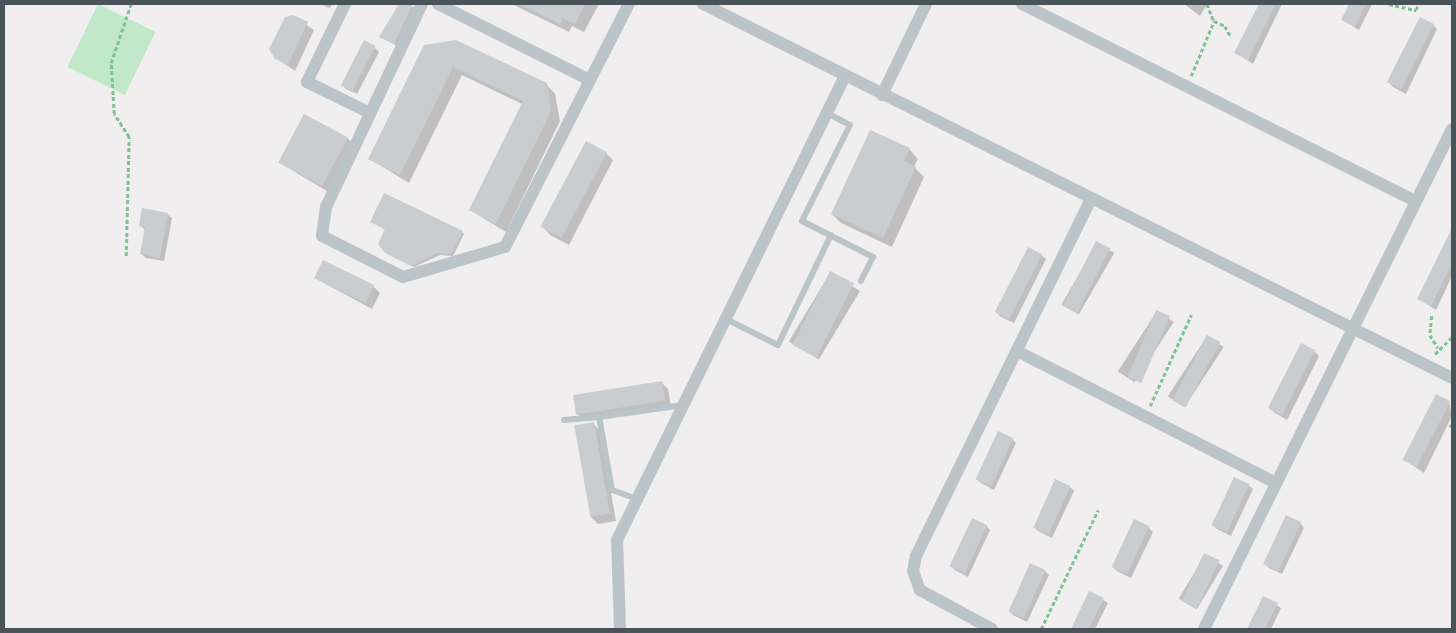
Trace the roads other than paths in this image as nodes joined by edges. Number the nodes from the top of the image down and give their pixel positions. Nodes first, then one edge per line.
1 (346, 4) edge
2 (422, 4) edge
3 (438, 4) edge
4 (629, 4) edge
5 (703, 4) edge
6 (926, 4) edge
7 (1022, 4) edge
8 (845, 76) junction
9 (590, 80) junction
10 (882, 95) junction
11 (370, 113) junction
12 (827, 113) junction
13 (1452, 129) edge
14 (1091, 198) junction
15 (1415, 201) junction
16 (831, 235) junction
17 (861, 281) dead end
18 (726, 319) junction
19 (1350, 329) junction
20 (1017, 351) junction
21 (1452, 378) edge
22 (683, 405) junction
23 (599, 418) junction
24 (564, 420) dead end
25 (1276, 483) junction
26 (637, 499) junction
27 (620, 629) edge
28 (992, 629) edge
29 (1204, 629) edge

1 - 11 street
2 - 11 street
3 - 9 street
4 - 9 street
5 - 8 street
6 - 10 street
7 - 15 street
8 - 10 street
8 - 12 street
9 - 11 street
10 - 14 street
12 - 16 lane
12 - 18 street
13 - 15 street
14 - 19 street
14 - 20 street
15 - 19 street
16 - 17 lane
16 - 18 lane
18 - 22 street
19 - 21 street
19 - 25 street
20 - 25 street
20 - 28 street
22 - 23 lane
22 - 26 street
23 - 24 lane
23 - 26 lane
25 - 29 street
26 - 27 street

